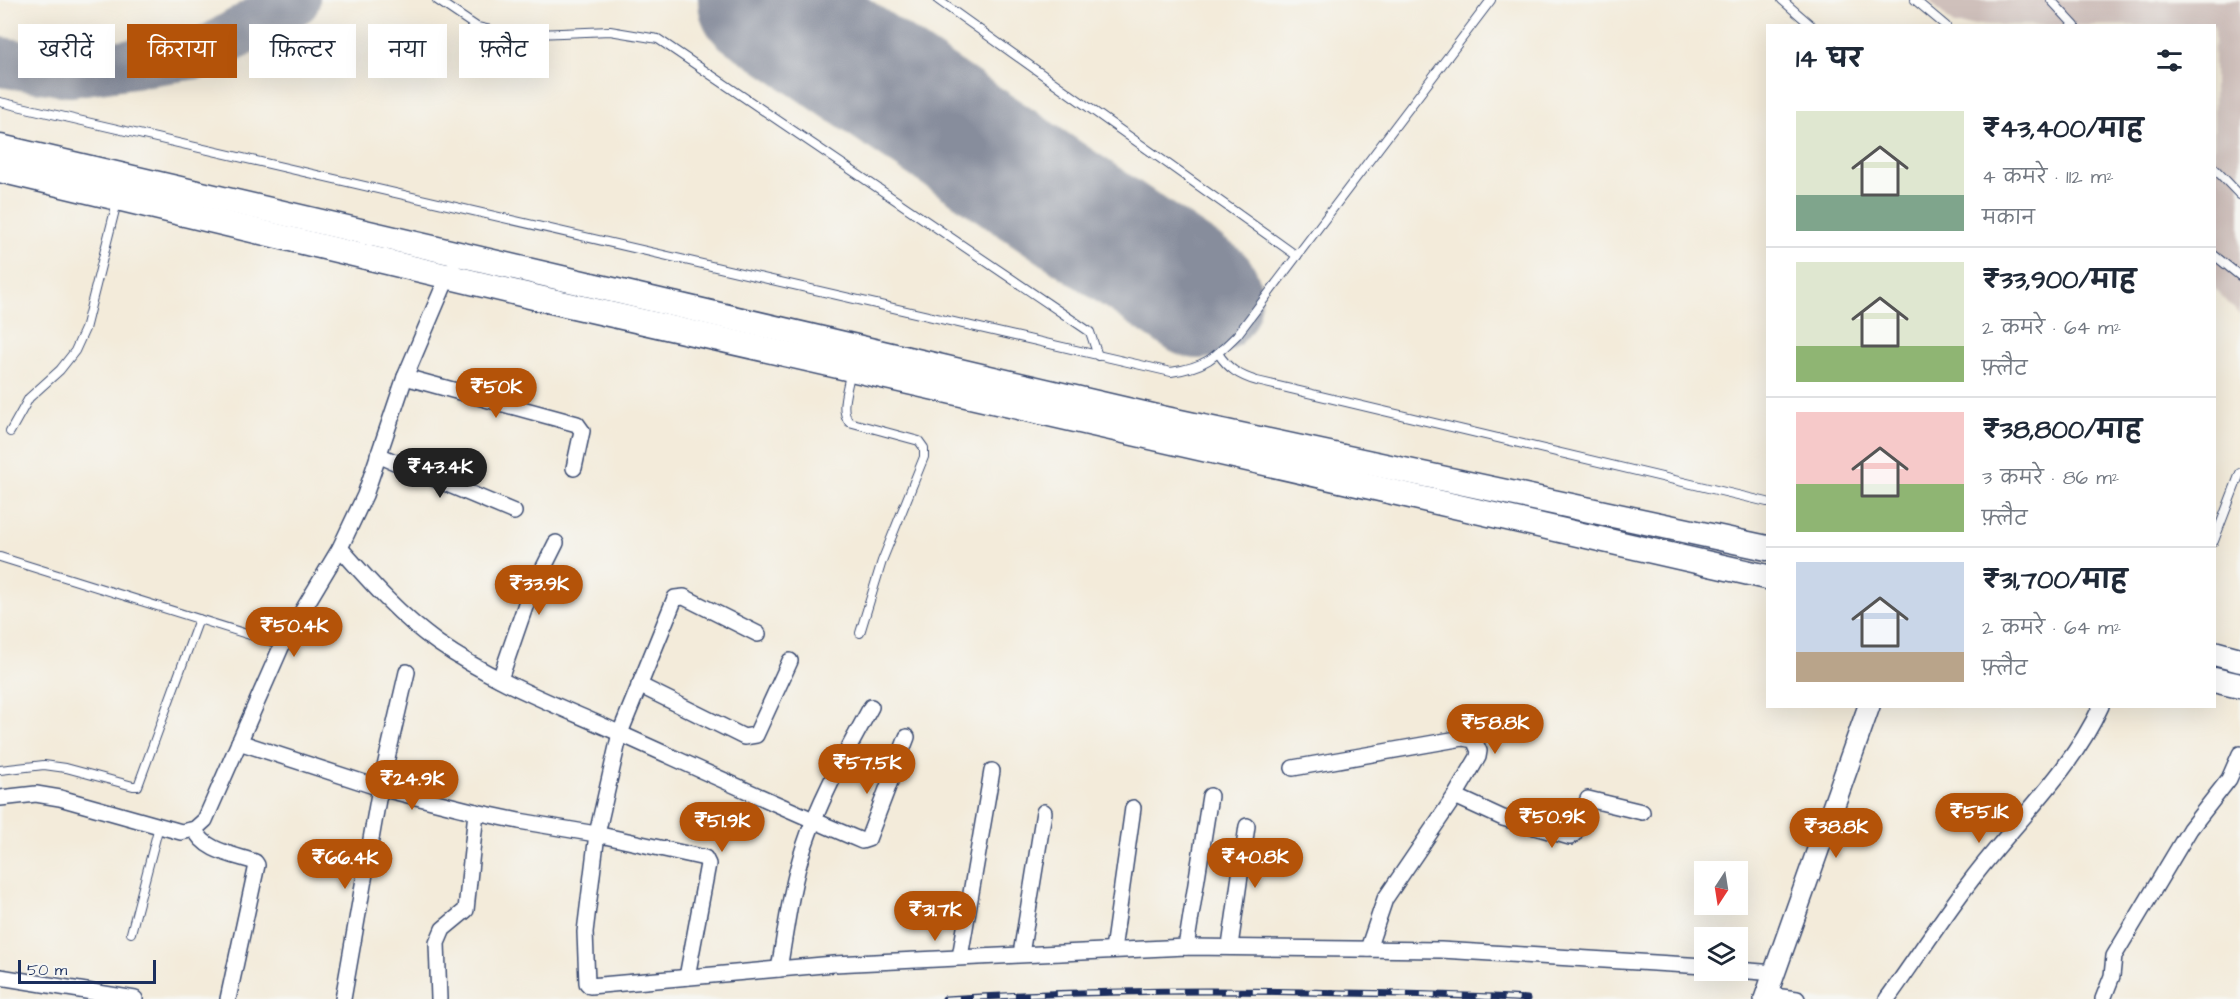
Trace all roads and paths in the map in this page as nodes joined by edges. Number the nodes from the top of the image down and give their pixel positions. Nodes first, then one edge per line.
1 (437, 0) edge
2 (938, 0) edge
3 (1491, 0) edge
4 (1782, 0) edge
5 (1915, 0) edge
6 (2051, 0) edge
7 (1810, 24) edge
8 (1944, 24) edge
9 (2073, 24) edge
10 (0, 102) edge
11 (0, 147) edge
12 (0, 170) edge
13 (2216, 170) edge
14 (2240, 195) edge
15 (118, 198) junction
16 (464, 256) junction
17 (1297, 256) junction
18 (2216, 257) edge
19 (448, 276) junction
20 (2240, 276) edge
21 (1218, 354) junction
22 (1098, 356) junction
23 (851, 368) junction
24 (405, 377) junction
25 (10, 432) dead end
26 (378, 455) junction
27 (574, 468) dead end
28 (2240, 473) edge
29 (1766, 502) edge
30 (514, 512) dead end
31 (2216, 536) edge
32 (555, 543) dead end
33 (340, 548) junction
34 (1766, 548) edge
35 (0, 556) edge
36 (1766, 577) edge
37 (199, 619) junction
38 (861, 633) dead end
39 (758, 634) dead end
40 (282, 645) junction
41 (2216, 654) edge
42 (2240, 660) edge
43 (790, 661) dead end
44 (406, 672) dead end
45 (500, 679) junction
46 (2216, 680) edge
47 (639, 685) junction
48 (2240, 686) edge
49 (871, 707) dead end
50 (1868, 708) edge
51 (2100, 708) edge
52 (620, 733) junction
53 (907, 737) dead end
54 (239, 742) junction
55 (2240, 754) edge
56 (1293, 768) dead end
57 (0, 770) edge
58 (992, 771) dead end
59 (380, 788) junction
60 (1210, 796) dead end
61 (1455, 796) junction
62 (0, 798) edge
63 (1133, 808) dead end
64 (476, 812) junction
65 (1044, 812) dead end
66 (1642, 812) dead end
67 (813, 821) junction
68 (159, 826) junction
69 (1247, 826) dead end
70 (195, 829) junction
71 (596, 834) junction
72 (131, 933) dead end
73 (1230, 946) junction
74 (1186, 947) junction
75 (1368, 949) junction
76 (1113, 950) junction
77 (1021, 954) junction
78 (960, 957) junction
79 (1694, 965) edge
80 (778, 969) junction
81 (1748, 971) edge
82 (1775, 973) junction
83 (0, 977) edge
84 (687, 977) junction
85 (74, 994) edge
86 (1766, 997) edge
87 (135, 999) edge
88 (228, 999) edge
89 (343, 999) edge
90 (439, 999) edge
91 (1797, 999) edge
92 (1887, 999) edge
93 (2103, 999) edge

1 - 22 lane
2 - 17 lane
3 - 17 lane
4 - 7 lane
5 - 8 lane
6 - 9 lane
10 - 22 lane
11 - 16 main road
12 - 15 main road
13 - 14 lane
15 - 19 main road
15 - 25 lane
16 - 19 street
16 - 34 main road
17 - 21 lane
18 - 20 lane
19 - 23 main road
19 - 24 street
21 - 22 lane
21 - 29 lane
23 - 36 main road
23 - 38 lane
24 - 26 street
24 - 27 street
26 - 30 street
26 - 33 street
28 - 31 lane
32 - 45 street
33 - 40 street
33 - 45 street
35 - 37 lane
37 - 40 lane
37 - 57 lane
39 - 47 street
40 - 54 street
41 - 42 main road
43 - 47 street
44 - 59 street
45 - 52 street
46 - 48 main road
47 - 52 street
49 - 67 street
50 - 82 street
51 - 92 street
52 - 67 street
52 - 71 street
53 - 67 street
54 - 59 street
54 - 70 street
55 - 93 street
56 - 61 street
58 - 78 street
59 - 64 street
59 - 89 street
60 - 74 street
61 - 66 street
61 - 75 street
62 - 68 street
63 - 76 street
64 - 71 street
64 - 90 street
65 - 77 street
67 - 80 street
68 - 70 street
68 - 72 lane
69 - 73 street
70 - 88 street
71 - 84 street
71 - 84 street
73 - 74 street
73 - 75 street
74 - 76 street
75 - 79 street
76 - 77 street
77 - 78 street
78 - 80 street
80 - 84 street
81 - 82 street
82 - 86 street
83 - 85 street
85 - 87 street
86 - 91 street

